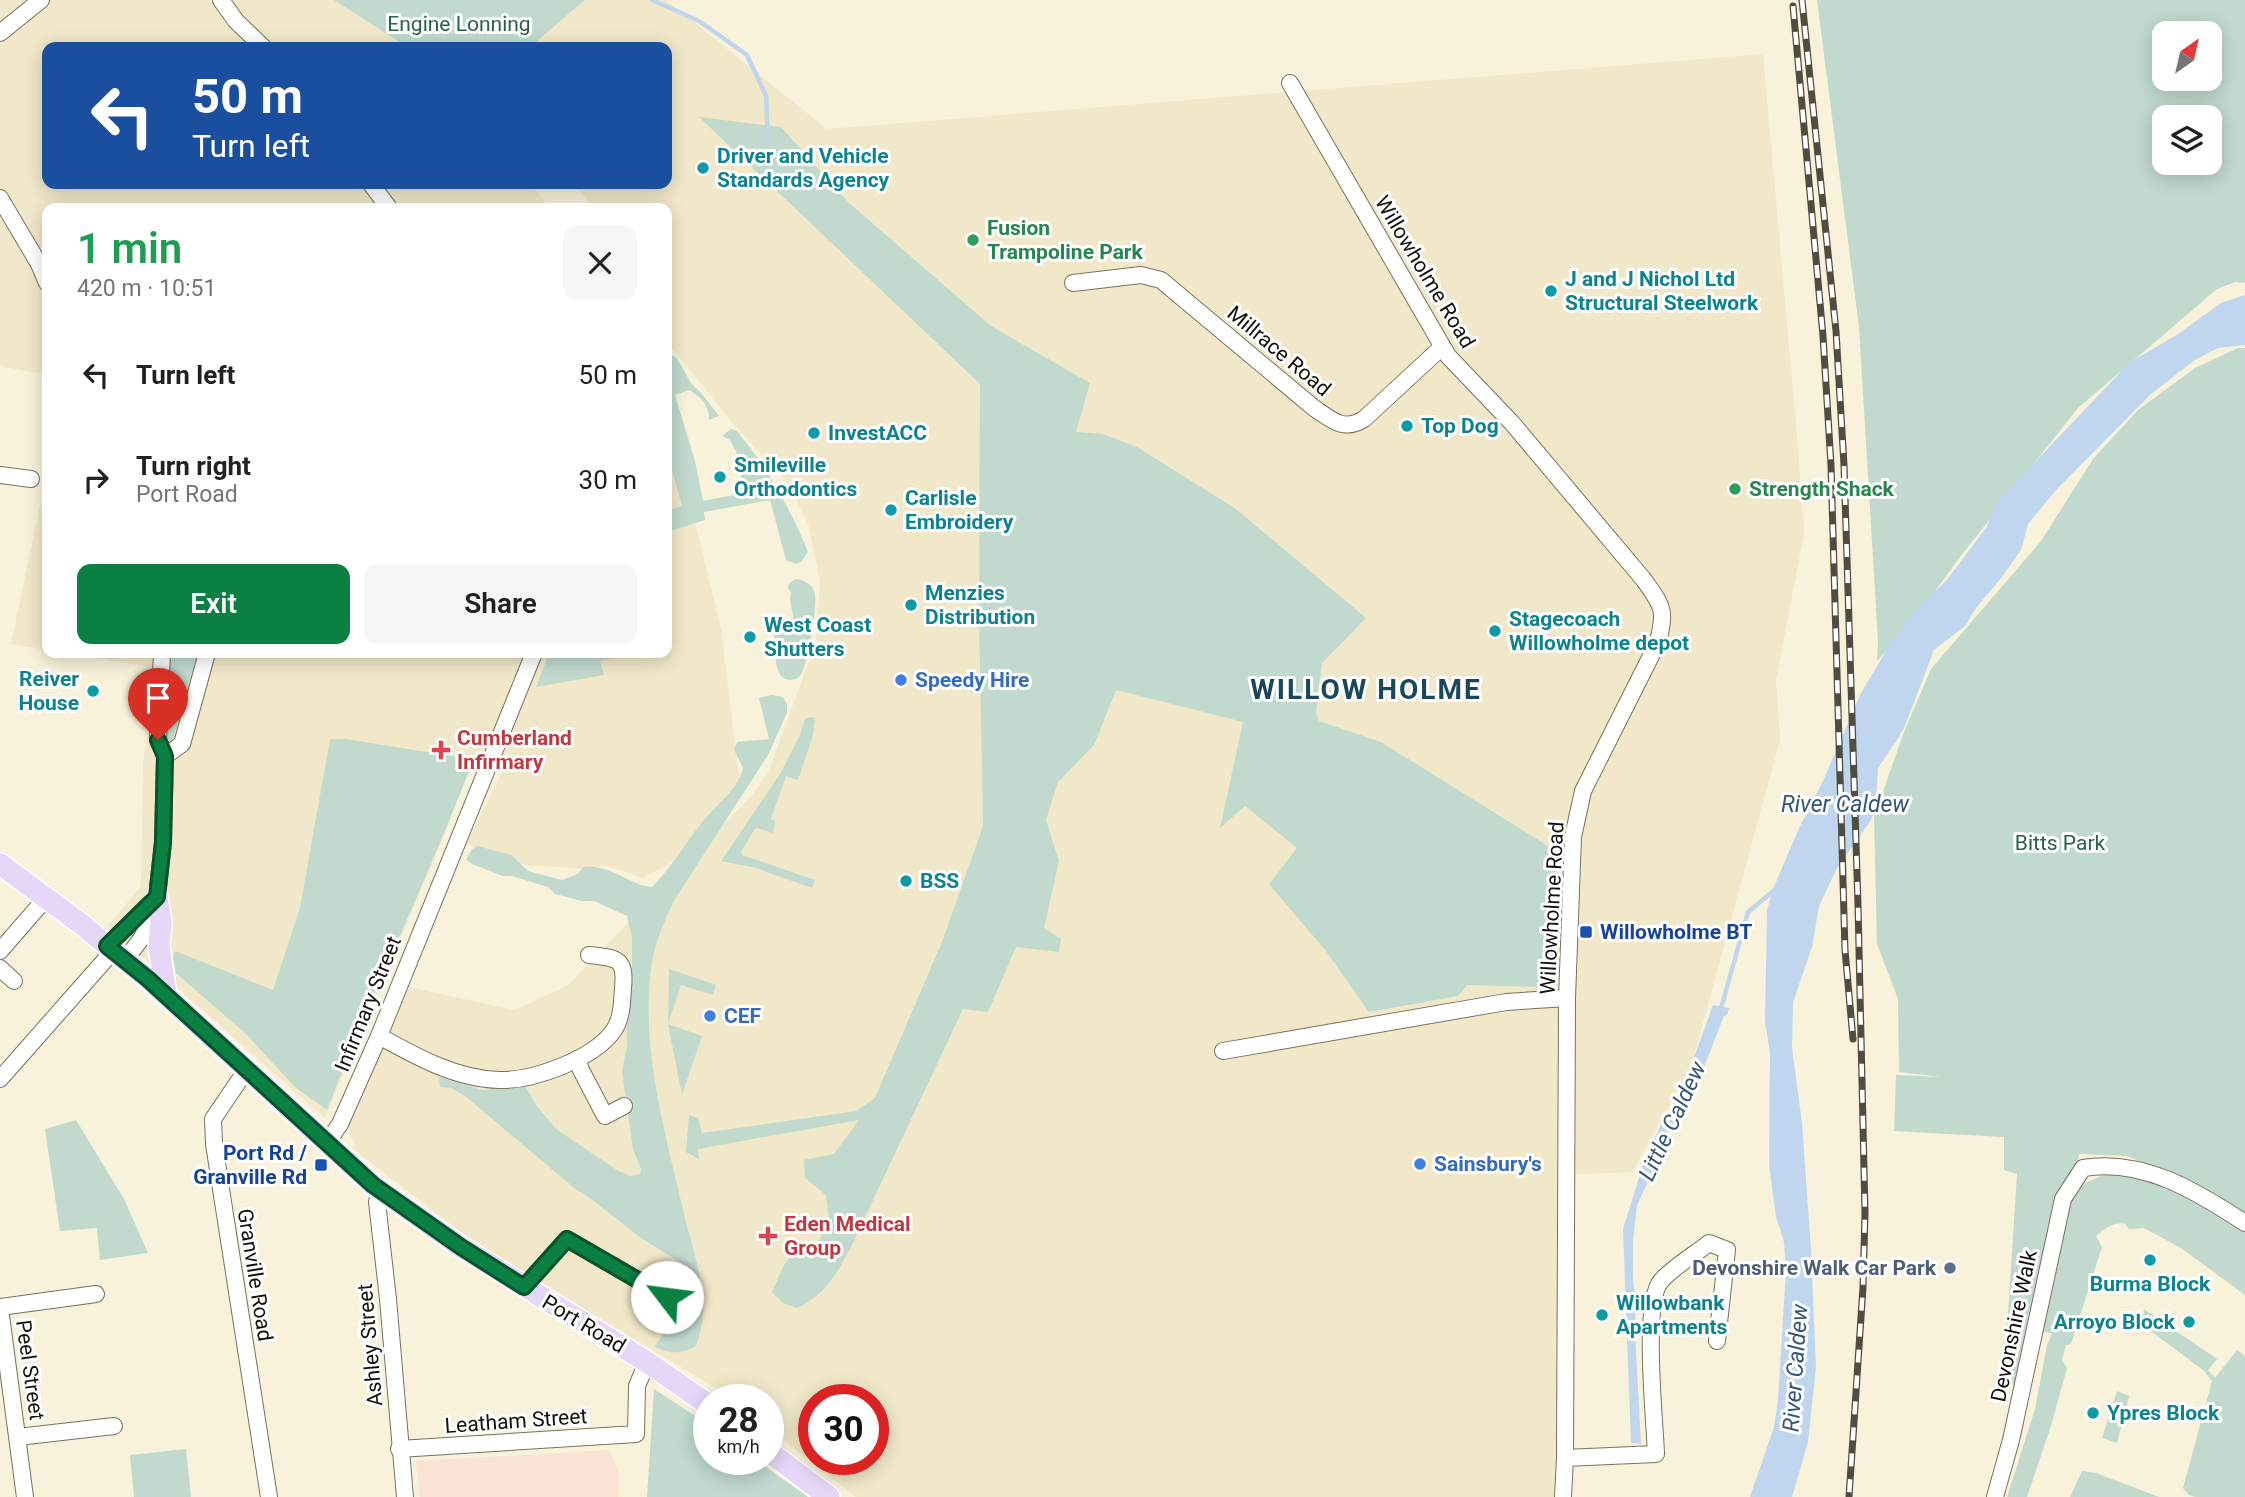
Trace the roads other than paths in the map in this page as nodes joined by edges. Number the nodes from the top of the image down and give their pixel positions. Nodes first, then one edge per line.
1 (41, 0) edge
2 (221, 0) edge
3 (0, 33) edge
4 (258, 42) edge
5 (1290, 83) dead end
6 (0, 198) edge
7 (42, 271) edge
8 (1073, 283) dead end
9 (1442, 347) junction
10 (0, 475) edge
11 (31, 480) dead end
12 (162, 658) edge
13 (206, 658) edge
14 (532, 658) edge
15 (165, 756) junction
16 (0, 864) edge
17 (157, 897) junction
18 (46, 898) junction
19 (1, 949) edge
20 (115, 952) junction
21 (589, 955) dead end
22 (0, 968) edge
23 (14, 981) dead end
24 (166, 995) junction
25 (1567, 998) junction
26 (379, 1037) junction
27 (1223, 1051) dead end
28 (577, 1059) junction
29 (247, 1069) junction
30 (0, 1079) edge
31 (624, 1106) dead end
32 (327, 1143) junction
33 (380, 1190) junction
34 (2245, 1223) edge
35 (524, 1287) junction
36 (96, 1294) dead end
37 (667, 1297) dead end
38 (0, 1308) edge
39 (1717, 1341) dead end
40 (4, 1358) edge
41 (647, 1363) junction
42 (693, 1393) edge
43 (114, 1426) dead end
44 (18, 1437) junction
45 (399, 1449) junction
46 (1565, 1458) junction
47 (784, 1463) edge
48 (25, 1497) edge
49 (269, 1497) edge
50 (405, 1497) edge
51 (829, 1497) edge
52 (1563, 1497) edge
53 (1995, 1497) edge

1 - 3 street
2 - 4 street
5 - 9 street, Willowholme Road
6 - 7 street
8 - 9 street, Millrace Road
9 - 25 street, Willowholme Road
10 - 11 street
12 - 15 street
13 - 15 street
14 - 26 street, Infirmary Street
15 - 17 street
16 - 18 main road, Port Road
17 - 20 street
17 - 20 street
17 - 24 main road
18 - 19 street
18 - 20 main road, Port Road
20 - 24 main road, Port Road
20 - 30 street
21 - 28 street
22 - 23 street
24 - 29 main road, Port Road
25 - 27 street
25 - 46 street, Willowholme Road
26 - 28 street
26 - 32 street, Infirmary Street
28 - 31 street
29 - 32 main road, Port Road
29 - 49 street, Granville Road
32 - 33 main road, Port Road
33 - 35 main road, Port Road
33 - 45 street, Ashley Street
34 - 53 street, Devonshire Walk
35 - 37 street
35 - 41 main road, Port Road
36 - 38 street, Peel Street
38 - 40 street, Peel Street
39 - 46 street
40 - 44 street, Peel Street
41 - 42 main road, Port Road
41 - 45 street, Leatham Street
43 - 44 street, Peel Street
44 - 48 street, Peel Street
45 - 50 street, Ashley Street
46 - 52 street, Willowholme Road
47 - 51 main road

